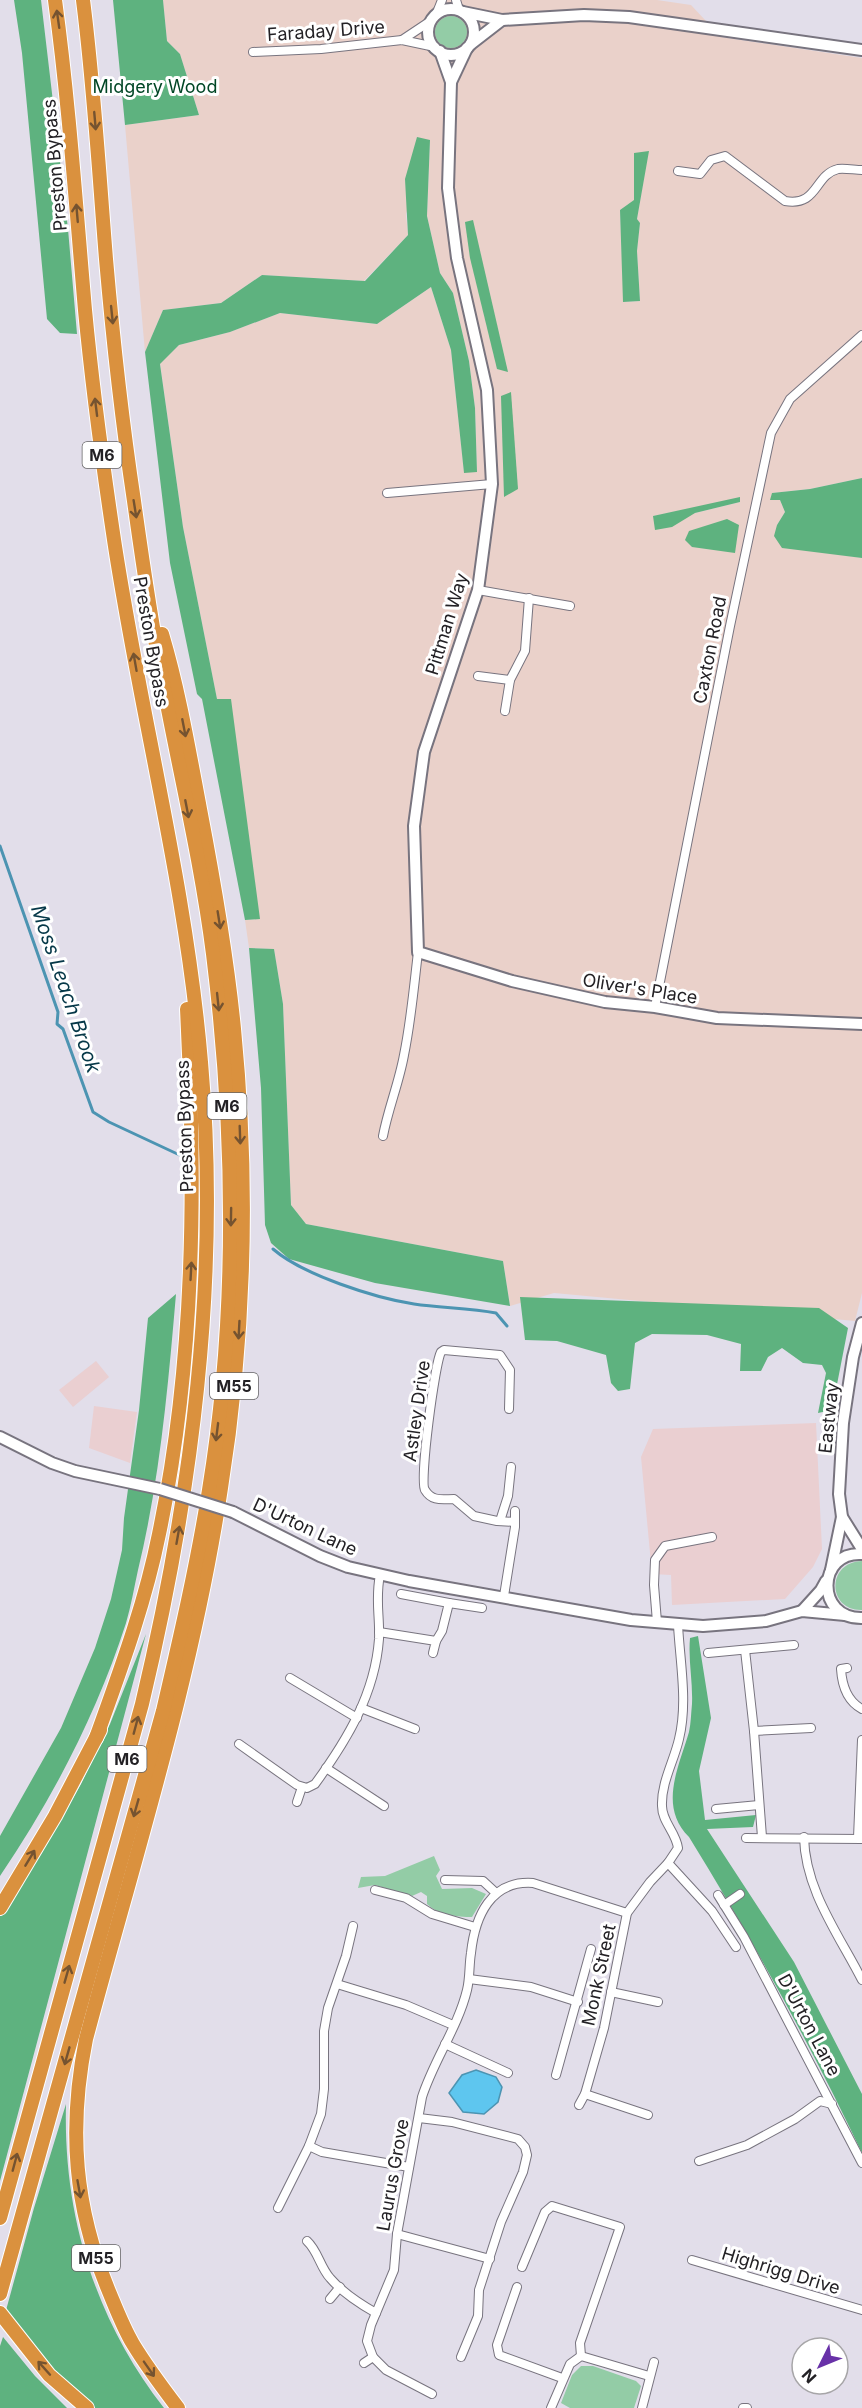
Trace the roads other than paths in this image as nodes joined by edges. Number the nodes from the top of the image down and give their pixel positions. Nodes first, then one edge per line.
1 (56, 0) edge
2 (83, 0) edge
3 (442, 0) edge
4 (460, 7) edge
5 (434, 17) junction
6 (502, 20) junction
7 (402, 40) junction
8 (469, 46) junction
9 (437, 49) junction
10 (862, 50) edge
11 (253, 52) dead end
12 (451, 82) junction
13 (862, 170) edge
14 (678, 171) dead end
15 (862, 335) edge
16 (492, 484) junction
17 (387, 493) dead end
18 (147, 586) junction
19 (478, 590) junction
20 (529, 598) junction
21 (570, 606) dead end
22 (478, 676) dead end
23 (510, 680) junction
24 (505, 711) dead end
25 (181, 905) junction
26 (418, 952) junction
27 (655, 1006) junction
28 (862, 1024) edge
29 (383, 1136) dead end
30 (205, 1290) junction
31 (862, 1323) edge
32 (509, 1409) dead end
33 (0, 1437) edge
34 (510, 1467) dead end
35 (515, 1511) dead end
36 (842, 1517) junction
37 (500, 1521) junction
38 (515, 1522) junction
39 (712, 1537) dead end
40 (862, 1549) edge
41 (862, 1554) edge
42 (830, 1574) junction
43 (380, 1575) junction
44 (401, 1594) dead end
45 (504, 1596) junction
46 (449, 1603) junction
47 (482, 1608) dead end
48 (802, 1611) junction
49 (845, 1615) junction
50 (861, 1619) edge
51 (657, 1623) junction
52 (678, 1625) junction
53 (379, 1632) junction
54 (435, 1641) junction
55 (794, 1645) dead end
56 (745, 1650) junction
57 (433, 1653) dead end
58 (708, 1653) dead end
59 (847, 1668) dead end
60 (290, 1678) dead end
61 (361, 1708) junction
62 (862, 1709) edge
63 (357, 1718) junction
64 (811, 1728) dead end
65 (415, 1729) dead end
66 (754, 1731) junction
67 (96, 1738) junction
68 (862, 1740) edge
69 (239, 1744) dead end
70 (256, 1756) junction
71 (251, 1765) dead end
72 (326, 1768) junction
73 (302, 1787) junction
74 (297, 1802) dead end
75 (759, 1805) junction
76 (384, 1806) dead end
77 (716, 1809) dead end
78 (762, 1837) junction
79 (746, 1838) dead end
80 (804, 1838) junction
81 (860, 1839) edge
82 (668, 1863) junction
83 (445, 1880) dead end
84 (375, 1890) dead end
85 (496, 1893) junction
86 (740, 1894) dead end
87 (718, 1895) dead end
88 (724, 1905) junction
89 (0, 1908) edge
90 (627, 1913) junction
91 (353, 1926) dead end
92 (475, 1927) junction
93 (736, 1947) dead end
94 (591, 1949) dead end
95 (859, 1968) edge
96 (469, 1978) junction
97 (862, 1980) edge
98 (337, 1984) junction
99 (611, 1992) junction
100 (578, 2002) junction
101 (658, 2002) dead end
102 (453, 2025) junction
103 (445, 2044) junction
104 (508, 2073) dead end
105 (556, 2075) dead end
106 (585, 2094) junction
107 (832, 2104) junction
108 (579, 2105) dead end
109 (648, 2115) dead end
110 (419, 2118) junction
111 (309, 2146) junction
112 (699, 2161) dead end
113 (862, 2163) edge
114 (409, 2167) junction
115 (278, 2208) dead end
116 (0, 2218) edge
117 (397, 2234) junction
118 (307, 2241) dead end
119 (490, 2259) junction
120 (692, 2260) dead end
121 (522, 2267) dead end
122 (340, 2287) junction
123 (517, 2287) dead end
124 (0, 2294) edge
125 (330, 2299) dead end
126 (862, 2310) edge
127 (0, 2313) edge
128 (376, 2313) junction
129 (581, 2356) junction
130 (373, 2357) junction
131 (461, 2357) dead end
132 (654, 2362) dead end
133 (364, 2363) dead end
134 (649, 2376) junction
135 (562, 2378) junction
136 (432, 2394) dead end
137 (87, 2408) edge
138 (178, 2408) edge
139 (551, 2408) edge
140 (642, 2408) edge

25 -> 1 highway, Preston Bypass / M6
2 -> 18 highway, Preston Bypass / M6
3 - 5 street
4 - 5 street
4 - 6 street
4 - 8 street
5 - 7 street, Faraday Drive
5 - 9 street
6 - 8 street, Pittman Way
6 - 10 street
7 - 9 street, Faraday Drive
7 - 11 street, Faraday Drive
8 - 9 street
8 - 12 street, Pittman Way
9 - 12 street, Pittman Way
12 - 16 street, Pittman Way
13 - 14 street
15 - 27 street, Caxton Road
16 - 17 street
16 - 19 street, Pittman Way
18 -> 124 highway, M6
18 -> 138 highway, M55
19 - 20 street
19 - 26 street, Pittman Way
20 - 21 street
20 - 23 street
22 - 23 street
23 - 24 street
25 - 30 highway, Preston Bypass / M6
67 -> 25 highway, M55
26 - 27 street, Oliver's Place
26 - 29 street, Pittman Way
27 - 28 street, Oliver's Place
30 - 67 highway, M55
116 -> 30 highway, M6
31 - 36 street, Eastway
32 - 37 street, Astley Drive
33 - 43 street, D'Urton Lane, bridge
34 - 37 street
35 - 38 street
36 - 40 street, Eastway
36 - 42 street, Eastway
37 - 38 street, Astley Drive
38 - 45 street
39 - 51 street
41 - 42 street
42 - 48 street
42 - 49 street
43 - 45 street, D'Urton Lane
43 - 53 street
44 - 46 street
45 - 51 street, D'Urton Lane
46 - 47 street
46 - 54 street
48 - 49 street, D'Urton Lane
48 - 52 street, D'Urton Lane
49 - 50 street, D'Urton Lane
51 - 52 street, D'Urton Lane
52 - 82 street, Monk Street
53 - 54 street
53 - 61 street
54 - 57 street
55 - 56 street
56 - 58 street
56 - 66 street
59 - 62 street
60 - 63 street
61 - 63 street
61 - 65 street
63 - 72 street
64 - 66 street
66 - 75 street
89 -> 67 highway, M55
68 - 81 street
69 - 70 street
70 - 71 street
70 - 73 street
72 - 73 street
72 - 76 street
73 - 74 street
75 - 77 street
75 - 78 street
78 - 79 street
78 - 80 street
80 - 81 street
80 - 95 street
82 - 90 street, Monk Street
82 - 93 street
83 - 85 street
84 - 92 street
85 - 90 street
85 - 92 street, Laurus Grove
86 - 88 street
87 - 88 street, D'Urton Lane
88 - 107 street, D'Urton Lane
90 - 99 street, Monk Street
91 - 98 street
92 - 96 street, Laurus Grove
94 - 100 street
95 - 97 street
96 - 100 street
96 - 102 street, Laurus Grove
98 - 102 street
98 - 111 street
99 - 101 street
99 - 106 street, Monk Street
100 - 105 street
102 - 103 street, Laurus Grove
103 - 104 street
103 - 110 street, Laurus Grove
106 - 108 street, Monk Street
106 - 109 street
107 - 112 street
107 - 113 street, D'Urton Lane
110 - 114 street, Laurus Grove
110 - 119 street
111 - 114 street
111 - 115 street
114 - 117 street, Laurus Grove
117 - 119 street
117 - 128 street, Laurus Grove
118 - 122 street
119 - 131 street
120 - 126 street, Highrigg Drive
121 - 129 street
122 - 125 street
122 - 128 street
123 - 135 street
137 -> 127 highway
128 - 130 street, Laurus Grove
129 - 134 street
129 - 135 street
130 - 133 street
130 - 136 street
132 - 134 street
134 - 140 street
135 - 139 street

